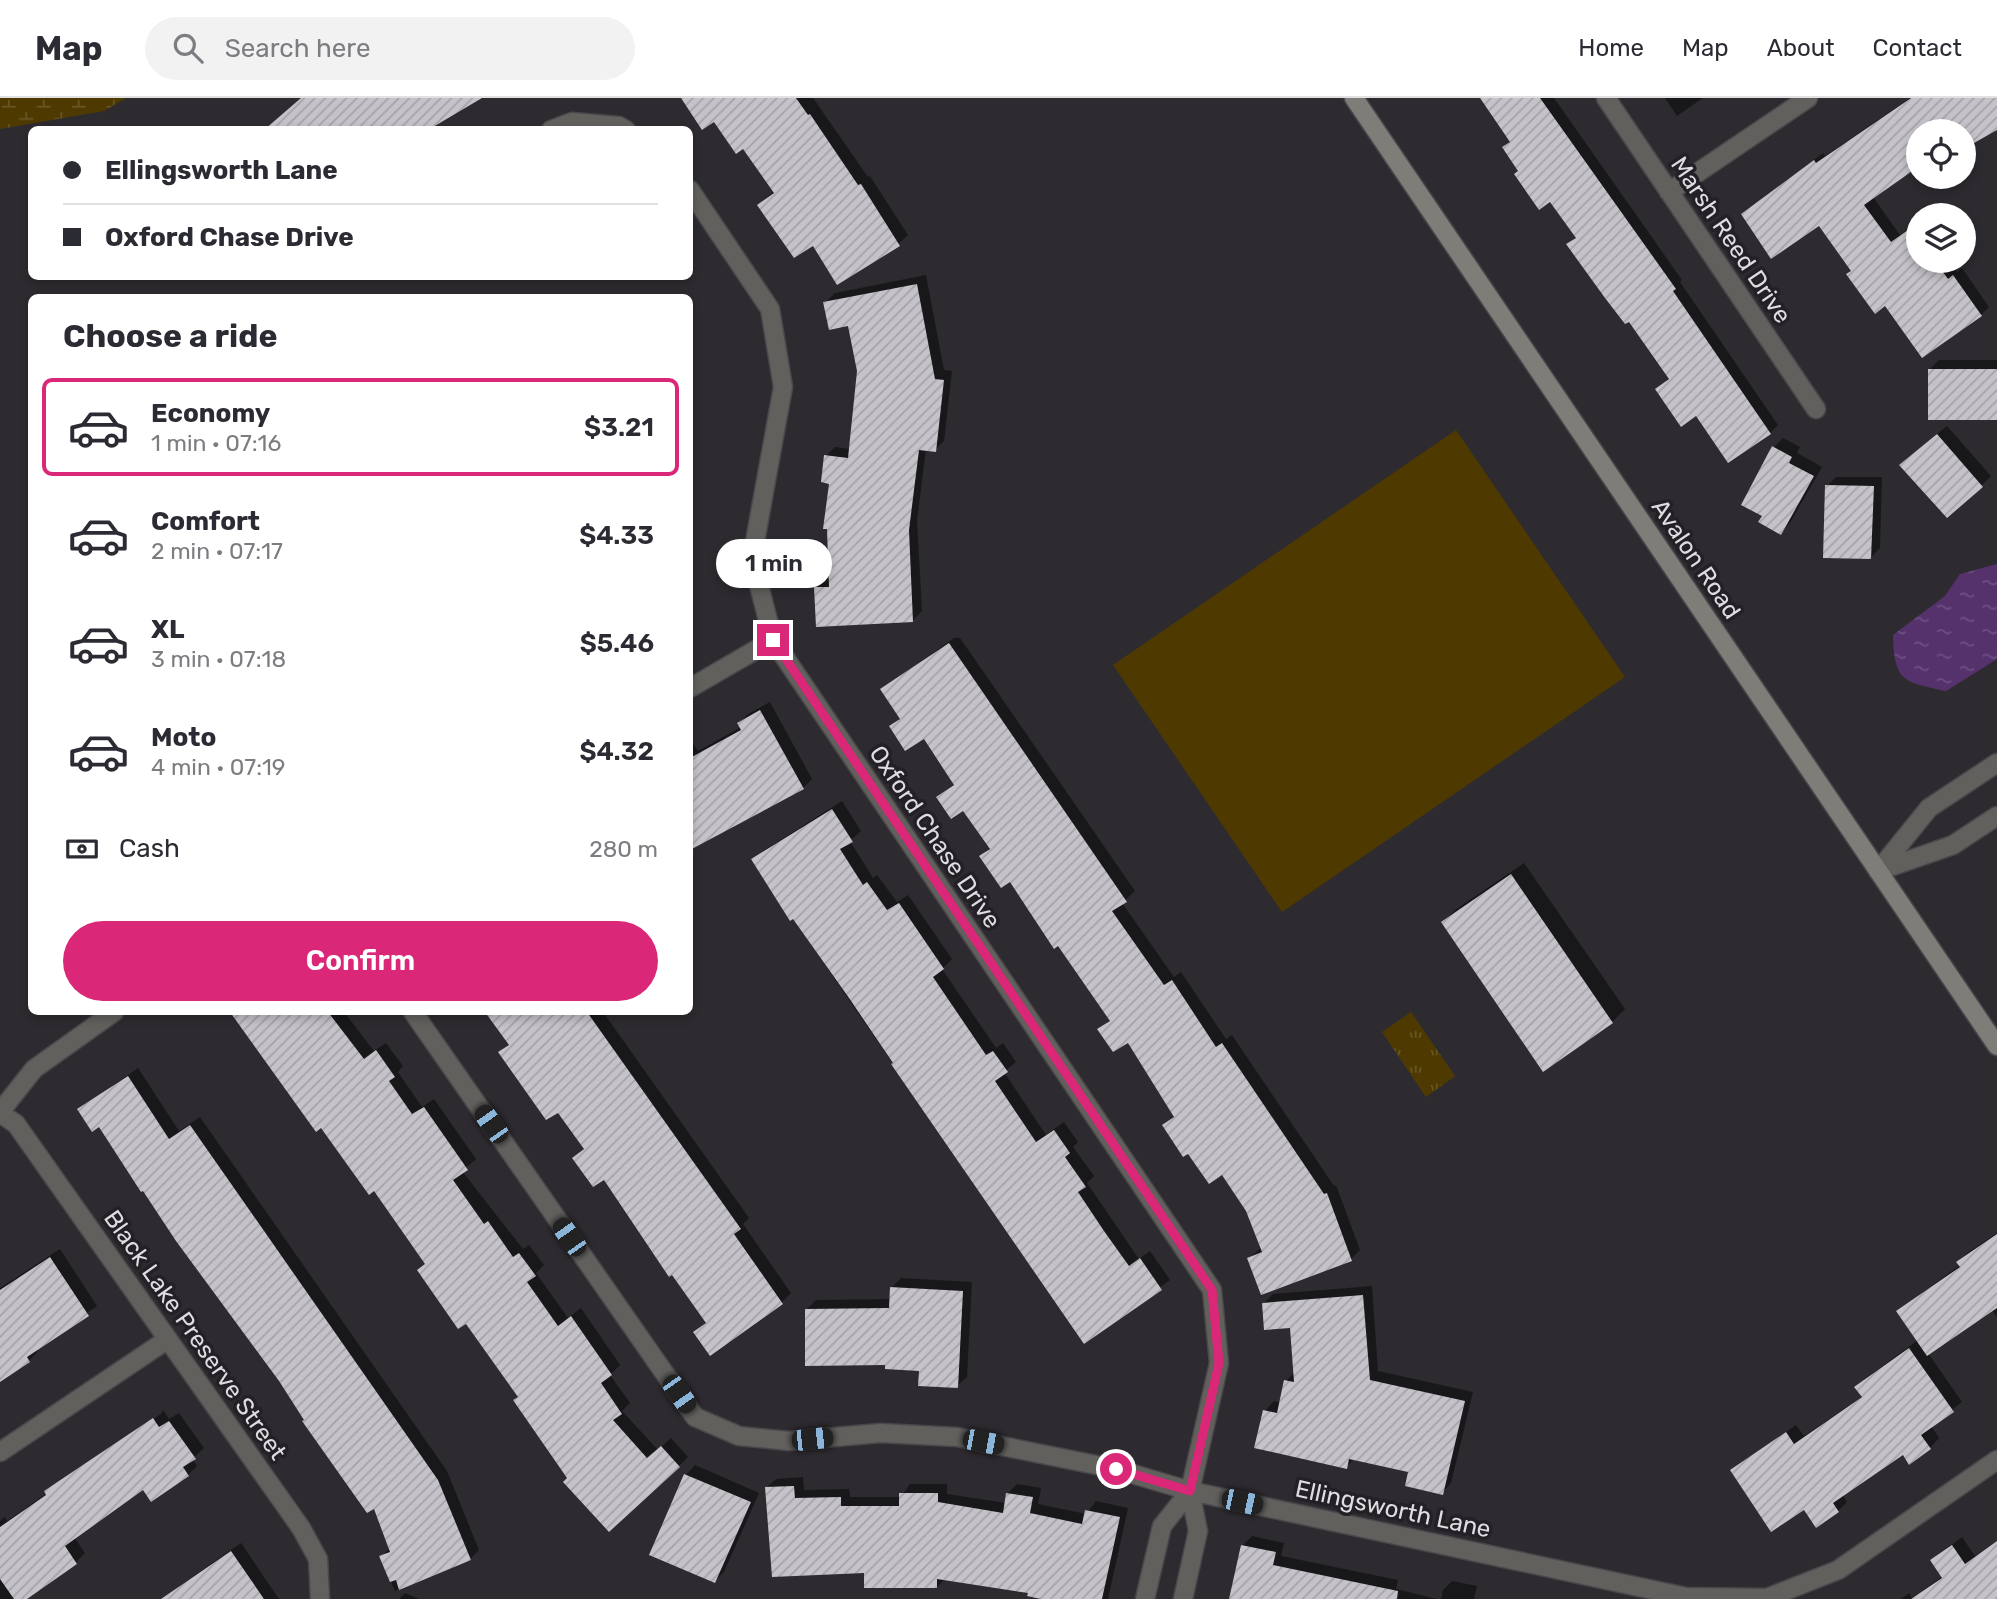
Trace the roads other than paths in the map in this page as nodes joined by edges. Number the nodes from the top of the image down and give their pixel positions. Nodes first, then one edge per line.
1 (1354, 98) edge
2 (1606, 98) edge
3 (1808, 98) edge
4 (562, 126) edge
5 (599, 126) edge
6 (1670, 192) junction
7 (693, 194) edge
8 (1816, 409) dead end
9 (773, 640) junction
10 (693, 686) edge
11 (1997, 763) edge
12 (1997, 816) edge
13 (1878, 872) junction
14 (110, 1015) edge
15 (415, 1015) edge
16 (1997, 1046) edge
17 (0, 1112) edge
18 (168, 1339) junction
19 (0, 1452) edge
20 (1997, 1460) edge
21 (1190, 1491) junction
22 (320, 1599) edge
23 (1145, 1599) edge
24 (1183, 1599) edge

1 - 13 main road, Avalon Road
2 - 6 street, Marsh Reed Drive
3 - 6 street
4 - 5 street
6 - 8 street, Marsh Reed Drive
7 - 9 street, Oxford Chase Drive
9 - 10 street
9 - 21 street, Oxford Chase Drive
11 - 13 street
12 - 13 street
13 - 16 main road, Avalon Road
14 - 17 street
15 - 21 street, Ellingsworth Lane
17 - 18 street, Black Lake Preserve Street
18 - 19 street
18 - 22 street, Black Lake Preserve Street
20 - 21 street, Ellingsworth Lane
21 - 23 street, Oxford Chase Drive
21 - 24 street, Oxford Chase Drive

